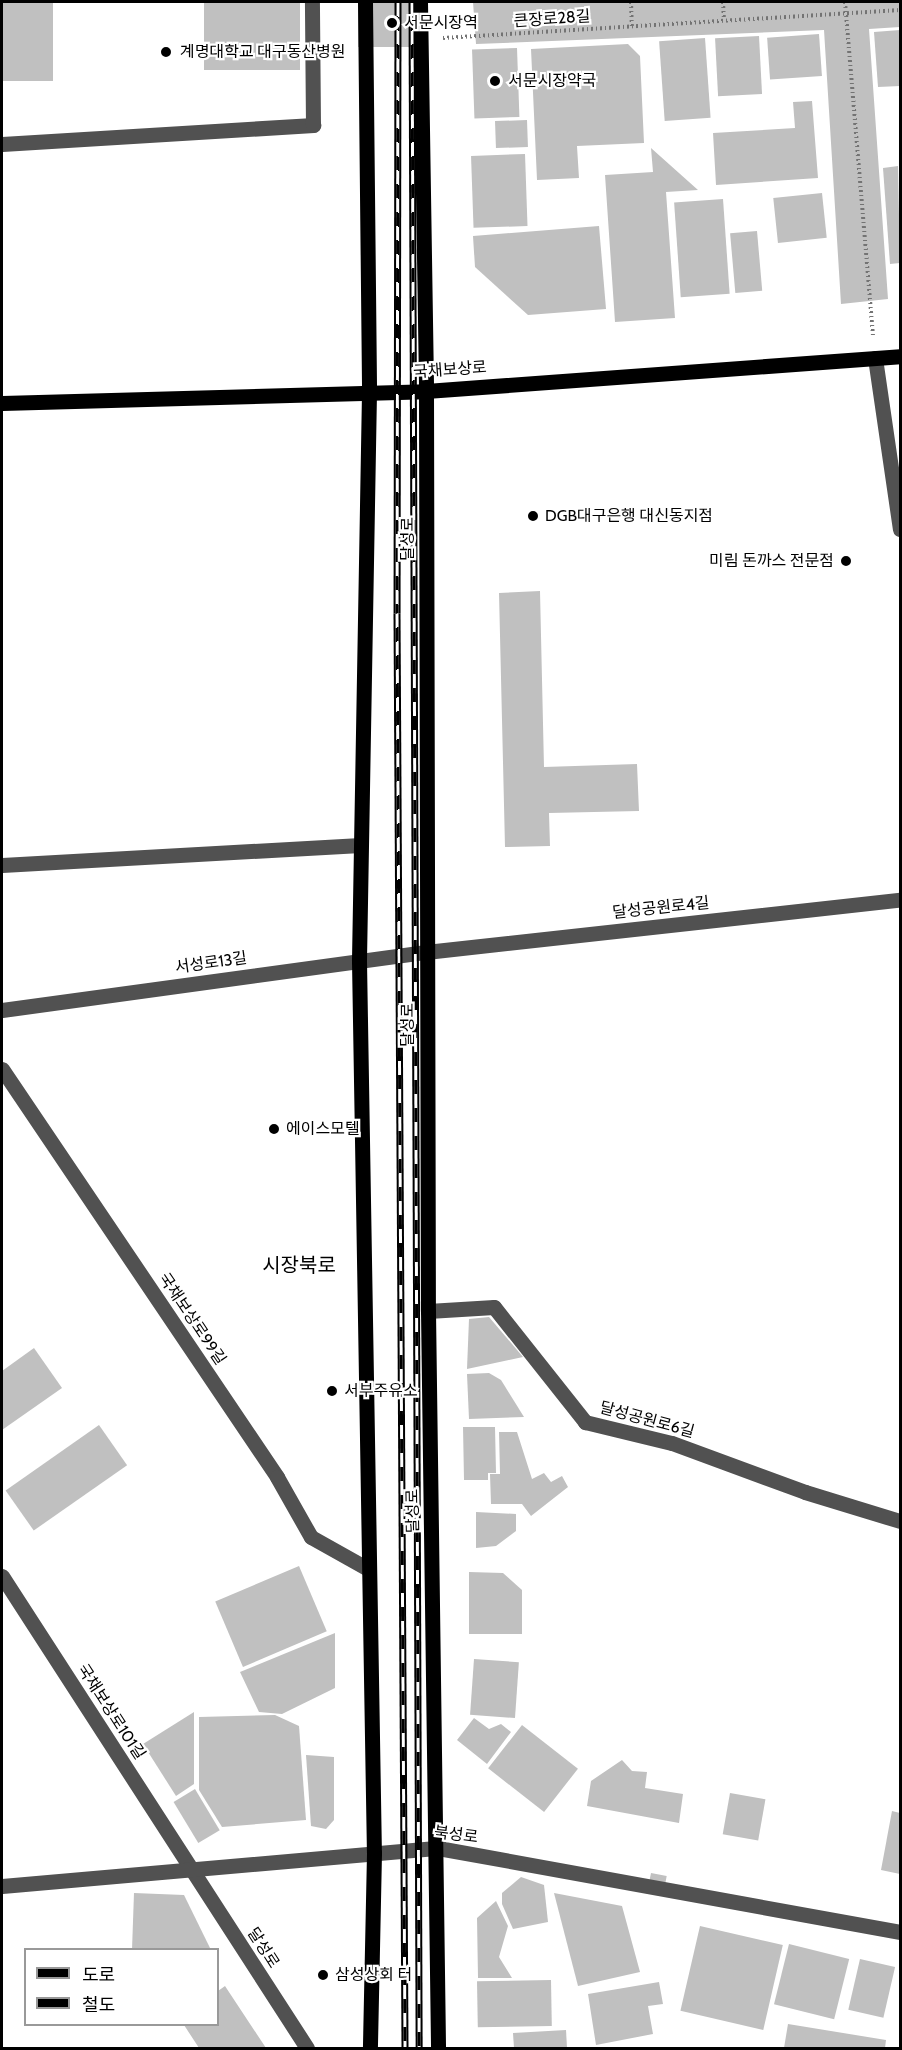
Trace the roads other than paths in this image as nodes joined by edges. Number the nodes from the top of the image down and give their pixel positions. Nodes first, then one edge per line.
1 (312, 2) edge
2 (365, 2) edge
3 (420, 2) edge
4 (2, 144) edge
5 (900, 356) edge
6 (875, 358) junction
7 (426, 390) junction
8 (369, 392) junction
9 (2, 403) edge
10 (900, 530) edge
11 (360, 845) junction
12 (2, 865) edge
13 (900, 900) edge
14 (426, 952) junction
15 (359, 961) junction
16 (2, 1010) edge
17 (2, 1069) edge
18 (428, 1311) junction
19 (900, 1521) edge
20 (368, 1569) junction
21 (2, 1576) edge
22 (438, 1848) junction
23 (374, 1853) junction
24 (190, 1867) junction
25 (2, 1886) edge
26 (900, 1932) edge
27 (307, 2049) edge
28 (370, 2049) edge
29 (438, 2049) edge

1 - 4 street
2 - 8 main road
3 - 7 main road, 달성로
5 - 6 main road, 국채보상로
6 - 7 main road, 국채보상로
6 - 10 street
7 - 8 main road, 국채보상로
7 - 14 main road, 달성로
8 - 9 main road, 국채보상로
8 - 11 main road
11 - 12 street
11 - 15 main road
13 - 14 street, 달성공원로4길
14 - 15 street, 서성로13길
14 - 18 main road, 달성로
15 - 16 street, 서성로13길
15 - 20 main road
17 - 20 street, 국채보상로99길
18 - 19 street, 달성공원로6길
18 - 22 main road, 달성로
20 - 23 main road
21 - 24 street, 국채보상로101길
22 - 23 street, 북성로
22 - 26 street, 북성로
22 - 29 main road, 달성로
23 - 24 street, 북성로
23 - 28 main road
24 - 25 street, 북성로
24 - 27 street, 달성로

